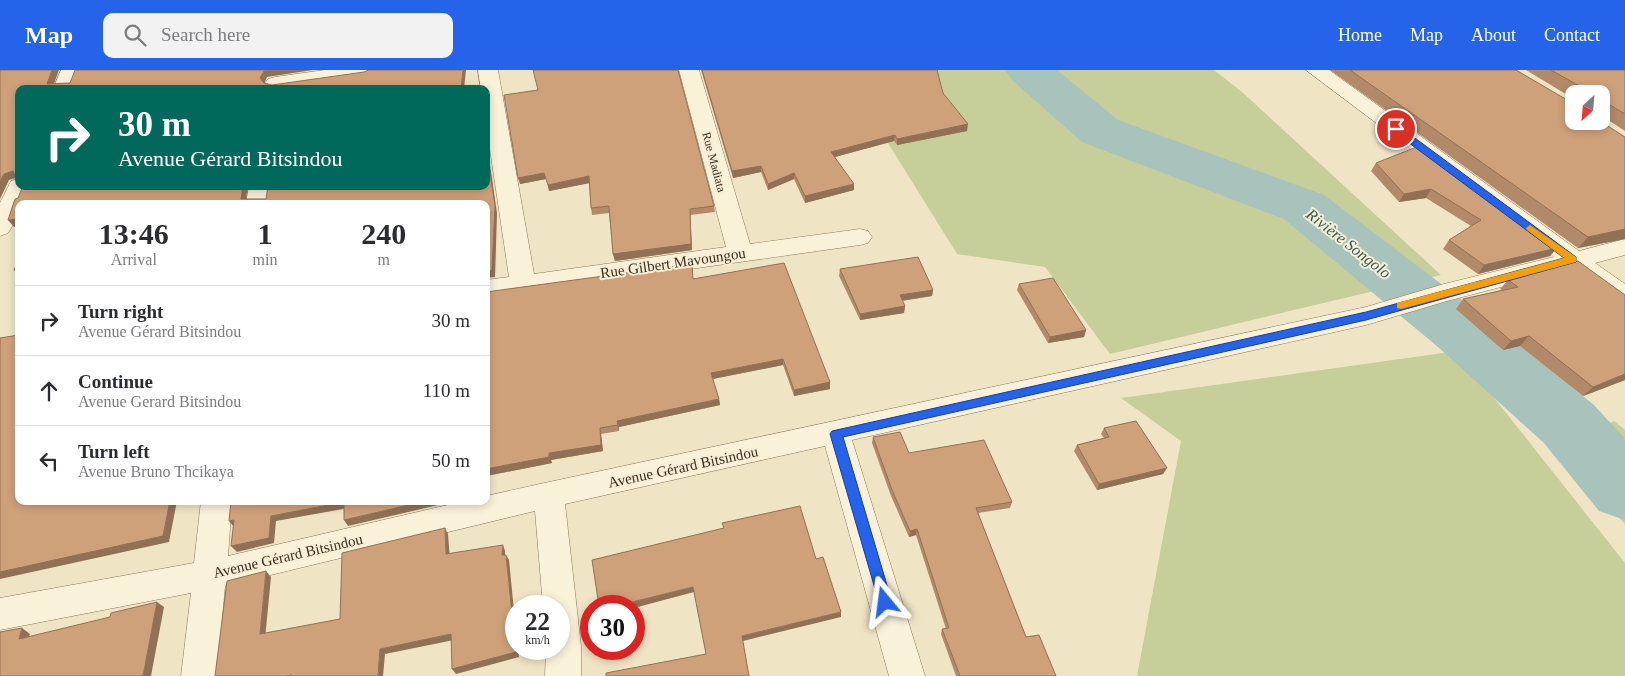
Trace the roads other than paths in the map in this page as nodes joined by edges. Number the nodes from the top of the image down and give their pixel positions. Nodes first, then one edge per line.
1 (71, 70) edge
2 (366, 70) edge
3 (488, 70) edge
4 (689, 70) edge
5 (1316, 70) edge
6 (276, 80) edge
7 (65, 85) edge
8 (17, 190) edge
9 (0, 228) edge
10 (860, 237) dead end
11 (1625, 248) edge
12 (740, 253) junction
13 (1573, 259) junction
14 (523, 284) junction
15 (490, 288) edge
16 (1625, 297) edge
17 (836, 434) junction
18 (549, 495) junction
19 (217, 505) edge
20 (208, 575) junction
21 (0, 614) edge
22 (199, 676) edge
23 (563, 676) edge
24 (906, 676) edge

1 - 7 street
2 - 6 street
3 - 14 street
4 - 12 street, Rue Madiata
5 - 13 street
8 - 9 street
10 - 12 street, Rue Gilbert Mavoungou
11 - 13 street, Avenue Gérard Bitsindou
12 - 14 street, Rue Gilbert Mavoungou
13 - 16 street
13 - 17 street, Avenue Gérard Bitsindou
14 - 15 street, Rue Gilbert Mavoungou
17 - 18 street, Avenue Gérard Bitsindou
17 - 24 street
18 - 20 street, Avenue Gérard Bitsindou
18 - 23 street
19 - 20 street
20 - 21 street, Avenue Gérard Bitsindou
20 - 22 street

